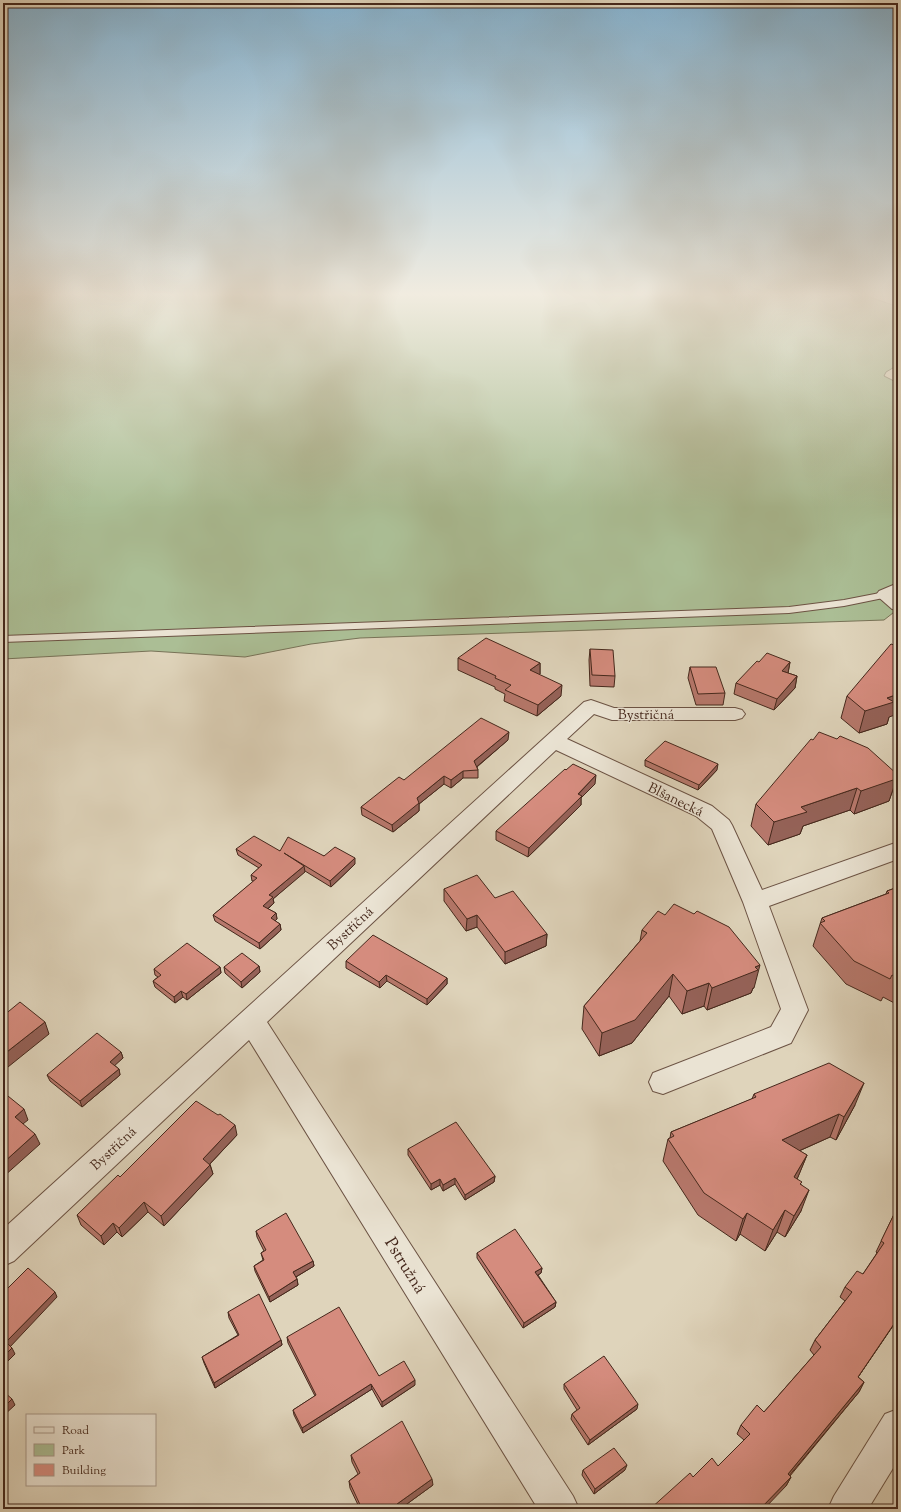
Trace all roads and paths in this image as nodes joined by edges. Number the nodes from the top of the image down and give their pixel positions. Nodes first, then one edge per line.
1 (894, 596) edge
2 (3, 639) edge
3 (735, 714) dead end
4 (553, 741) junction
5 (898, 850) edge
6 (755, 902) junction
7 (251, 1020) junction
8 (663, 1082) dead end
9 (3, 1250) edge
10 (898, 1427) edge
11 (560, 1509) edge
12 (847, 1509) edge

1 - 2 lane
3 - 4 street, Bystřičná
4 - 6 street, Blšanecká
4 - 7 street, Bystřičná
5 - 6 street
6 - 8 street, Blšanecká
7 - 9 street, Bystřičná
7 - 11 street, Pstružná
10 - 12 street

